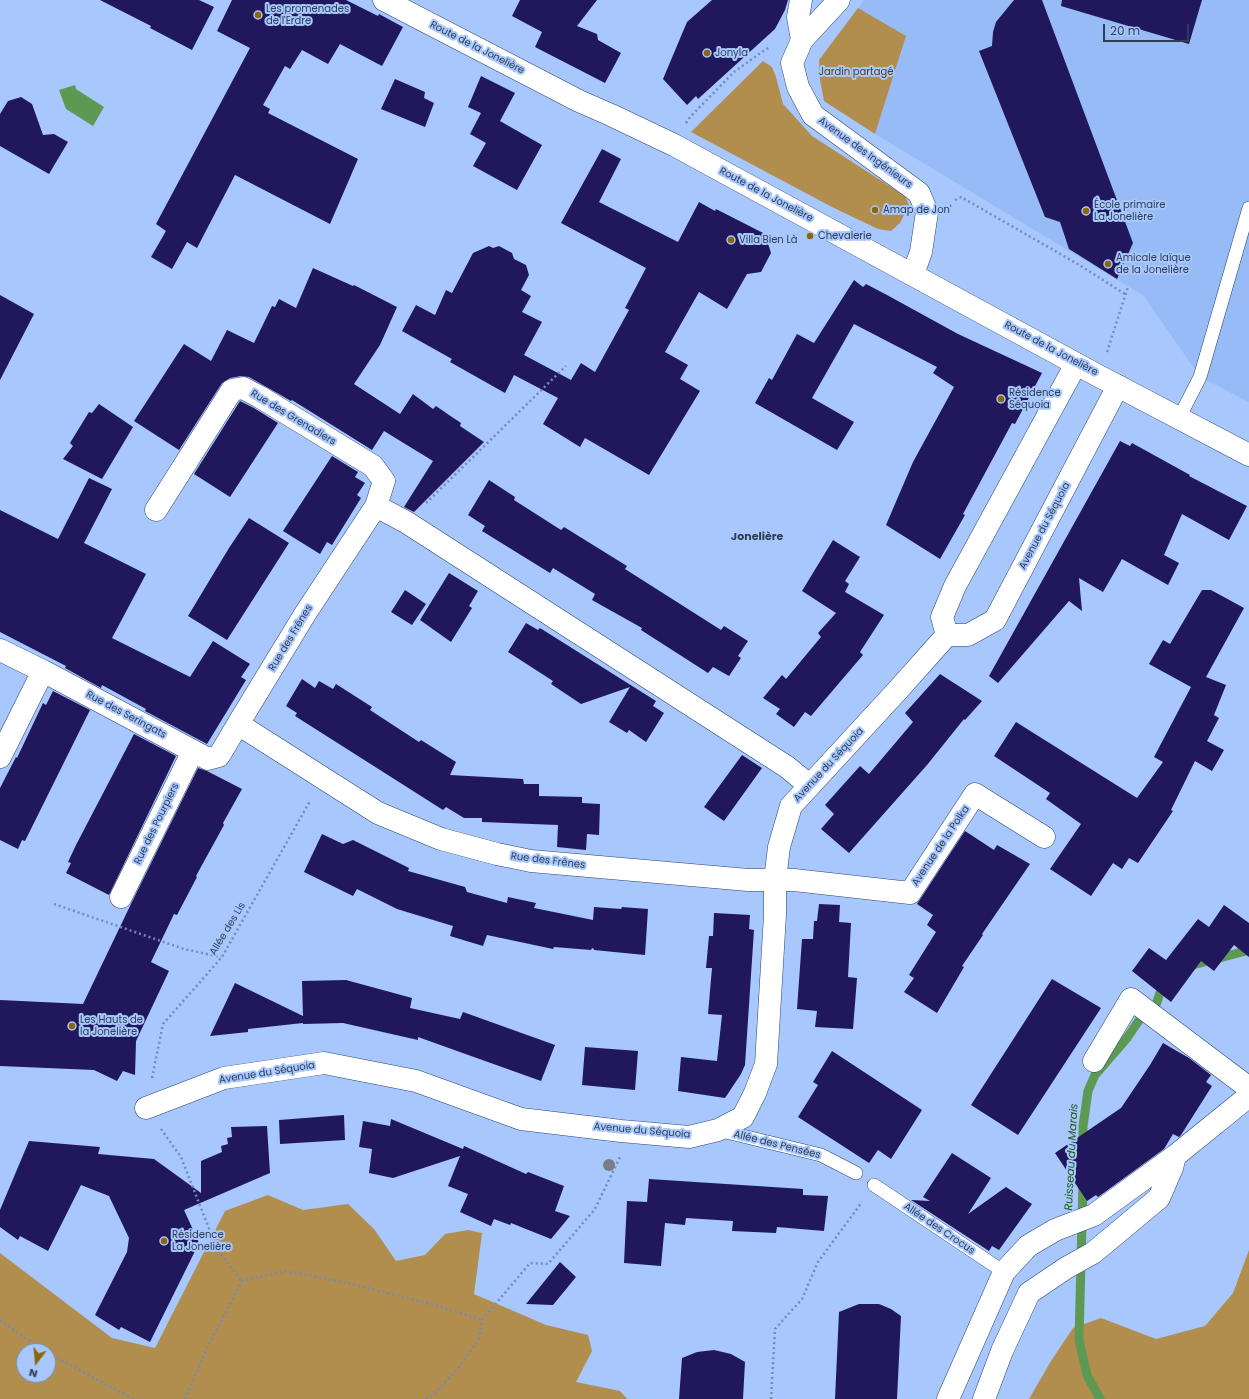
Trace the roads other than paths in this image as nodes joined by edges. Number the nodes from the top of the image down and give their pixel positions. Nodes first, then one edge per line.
1 (384, 0) edge
2 (800, 0) edge
3 (839, 0) edge
4 (802, 40) junction
5 (1249, 208) edge
6 (913, 274) junction
7 (1076, 364) junction
8 (1118, 386) junction
9 (1179, 418) junction
10 (1249, 455) edge
11 (376, 506) junction
12 (156, 510) dead end
13 (947, 635) junction
14 (0, 650) edge
15 (43, 671) junction
16 (238, 724) junction
17 (7, 725) edge
18 (193, 751) junction
19 (0, 757) edge
20 (809, 786) junction
21 (1044, 837) dead end
22 (776, 880) junction
23 (121, 897) dead end
24 (1094, 1061) dead end
25 (1249, 1088) edge
26 (1249, 1096) edge
27 (146, 1108) road end
28 (718, 1130) junction
29 (1175, 1156) junction
30 (856, 1173) dead end
31 (874, 1185) road end
32 (1004, 1272) junction
33 (948, 1399) edge
34 (984, 1399) edge

1 - 6 street, Route de la Jonelière
2 - 4 street
3 - 4 street, Avenue des Ingénieurs
4 - 6 street, Avenue des Ingénieurs
5 - 9 lane
6 - 7 street, Route de la Jonelière
7 - 8 street, Route de la Jonelière
7 - 13 street
8 - 9 street, Route de la Jonelière
8 - 13 street, Avenue du Séquoia
9 - 10 street, Route de la Jonelière
11 - 12 street, Rue des Grenadiers
11 - 16 street, Rue des Frênes
11 - 20 street
13 - 20 street, Avenue du Séquoia
14 - 15 street, Rue des Seringats
15 - 17 street
15 - 18 street, Rue des Seringats
16 - 18 street, Rue des Seringats
16 - 22 street, Rue des Frênes
17 - 19 street
18 - 23 street, Rue des Pourpiers
20 - 22 street, Avenue du Séquoia
21 - 22 street, Avenue de la Polka
22 - 28 street, Avenue du Séquoia
24 - 25 street
26 - 29 street
27 - 28 street, Avenue du Séquoia
28 - 30 lane, Allée des Pensées
29 - 32 street
29 - 34 street
31 - 32 lane, Allée des Crocus
32 - 33 street

